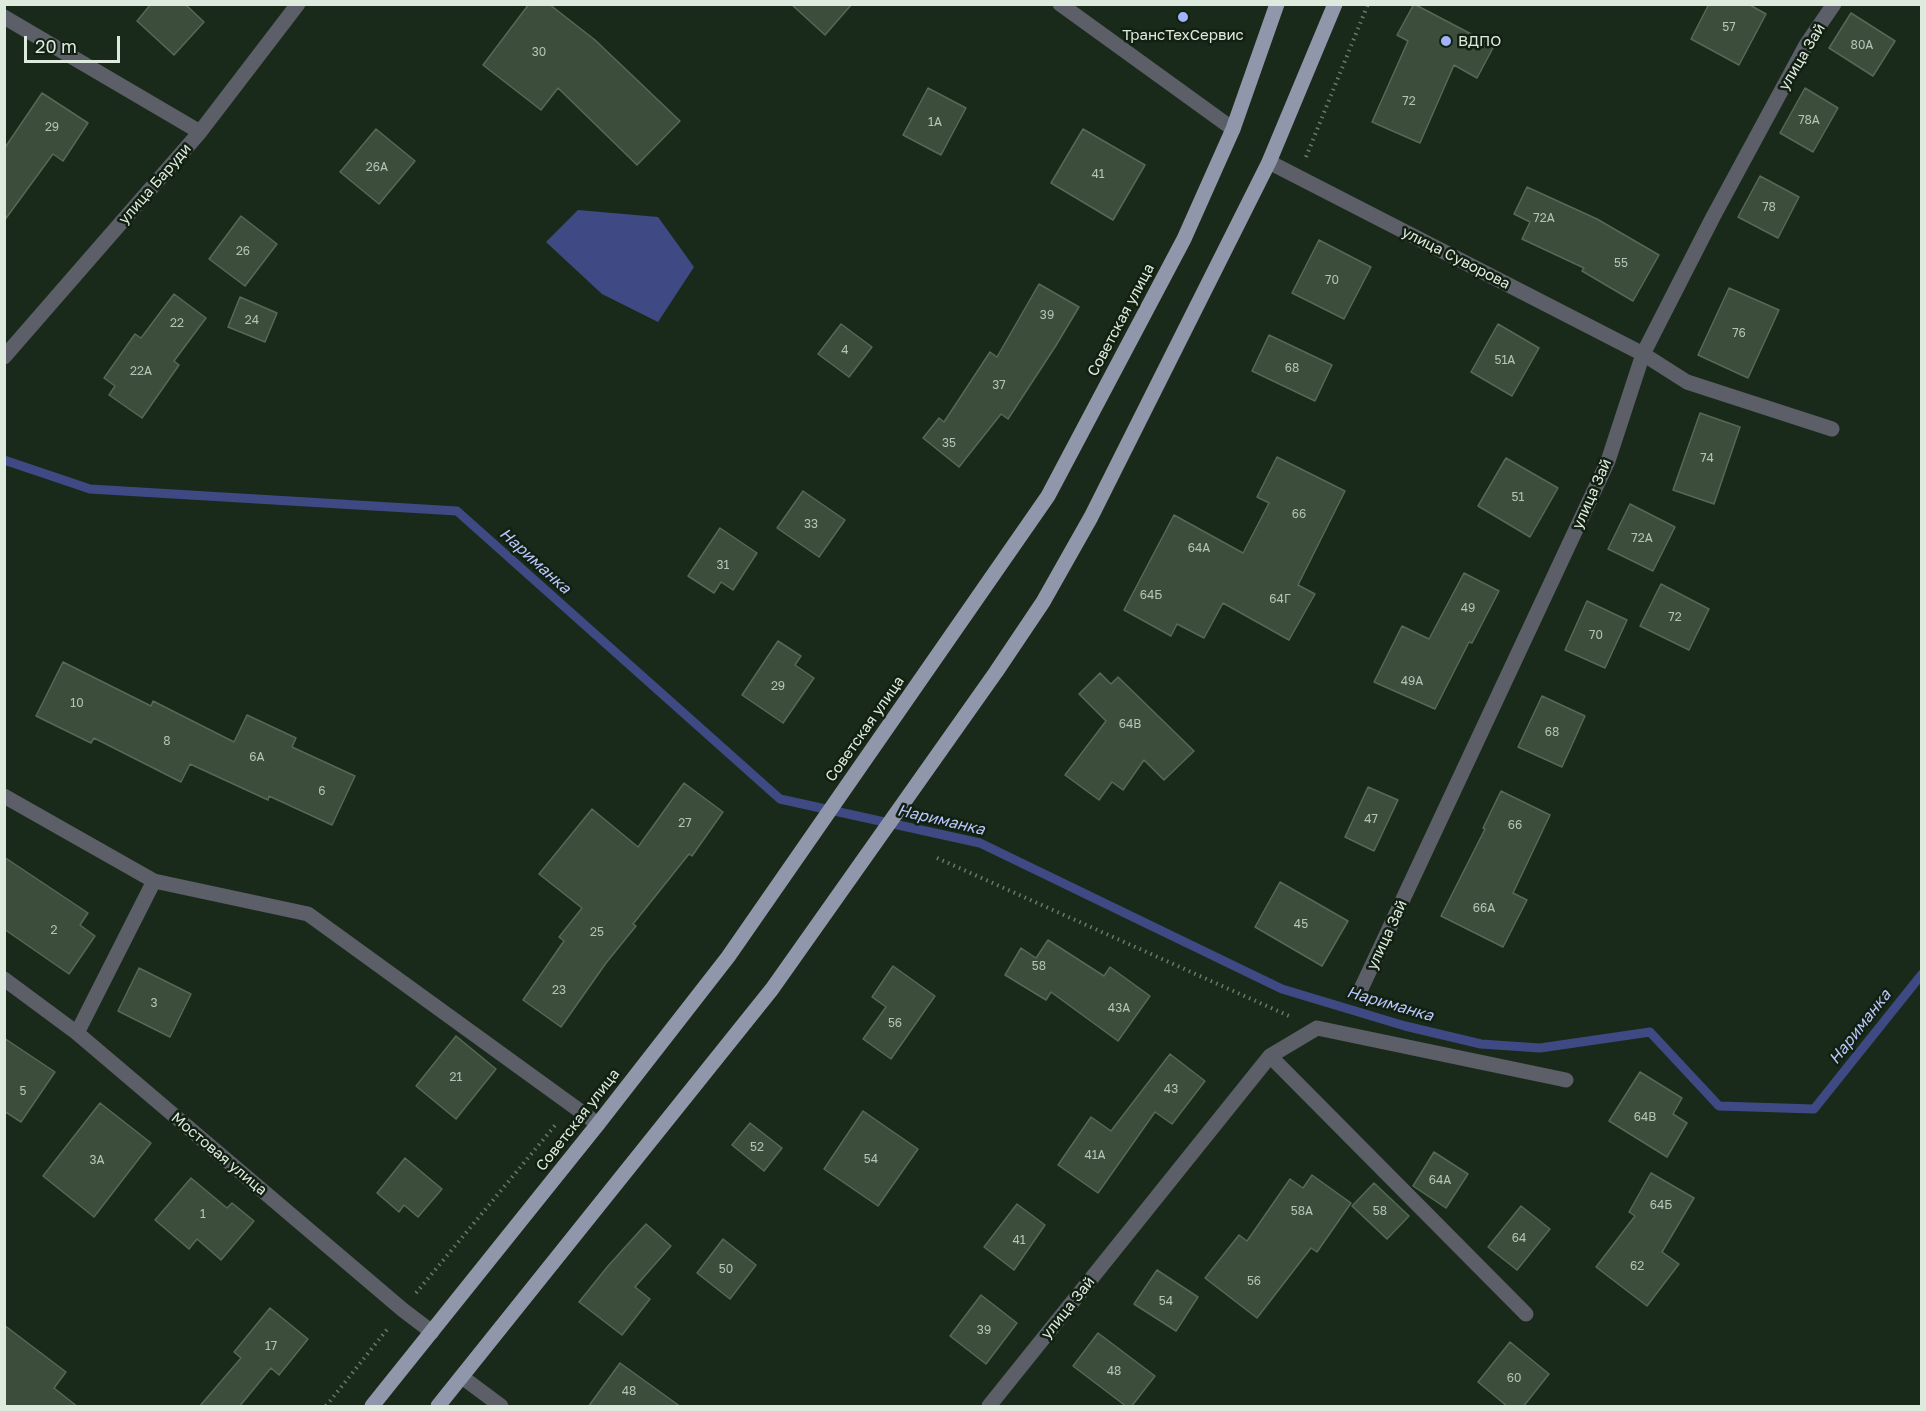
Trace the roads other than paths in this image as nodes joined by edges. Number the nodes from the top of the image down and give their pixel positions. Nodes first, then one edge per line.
1 (298, 4) edge
2 (1060, 4) edge
3 (1277, 4) edge
4 (1335, 4) edge
5 (1834, 4) edge
6 (4, 17) edge
7 (1233, 129) junction
8 (200, 132) junction
9 (1269, 162) junction
10 (1643, 354) junction
11 (4, 357) edge
12 (1832, 429) dead end
13 (4, 796) edge
14 (154, 881) junction
15 (4, 979) edge
16 (1360, 991) dead end
17 (77, 1033) junction
18 (1270, 1056) junction
19 (1566, 1080) dead end
20 (598, 1124) junction
21 (1526, 1314) dead end
22 (432, 1332) junction
23 (462, 1377) junction
24 (372, 1407) edge
25 (438, 1407) edge
26 (501, 1407) edge
27 (989, 1407) edge

1 - 8 street, улица Баруди
2 - 7 street
3 - 7 main road, Советская улица
4 - 9 main road
5 - 10 street, улица Зай
6 - 8 street
7 - 20 main road, Советская улица
8 - 11 street, улица Баруди
9 - 10 street, улица Суворова
9 - 23 main road
10 - 12 street, улица Суворова
10 - 16 street, улица Зай
13 - 14 street
14 - 17 street
14 - 20 street
15 - 17 street, Мостовая улица
17 - 22 street, Мостовая улица
18 - 19 street, улица Зай
18 - 21 street
18 - 27 street, улица Зай
20 - 22 main road, Советская улица
22 - 24 main road, Советская улица
23 - 25 main road
23 - 26 street

